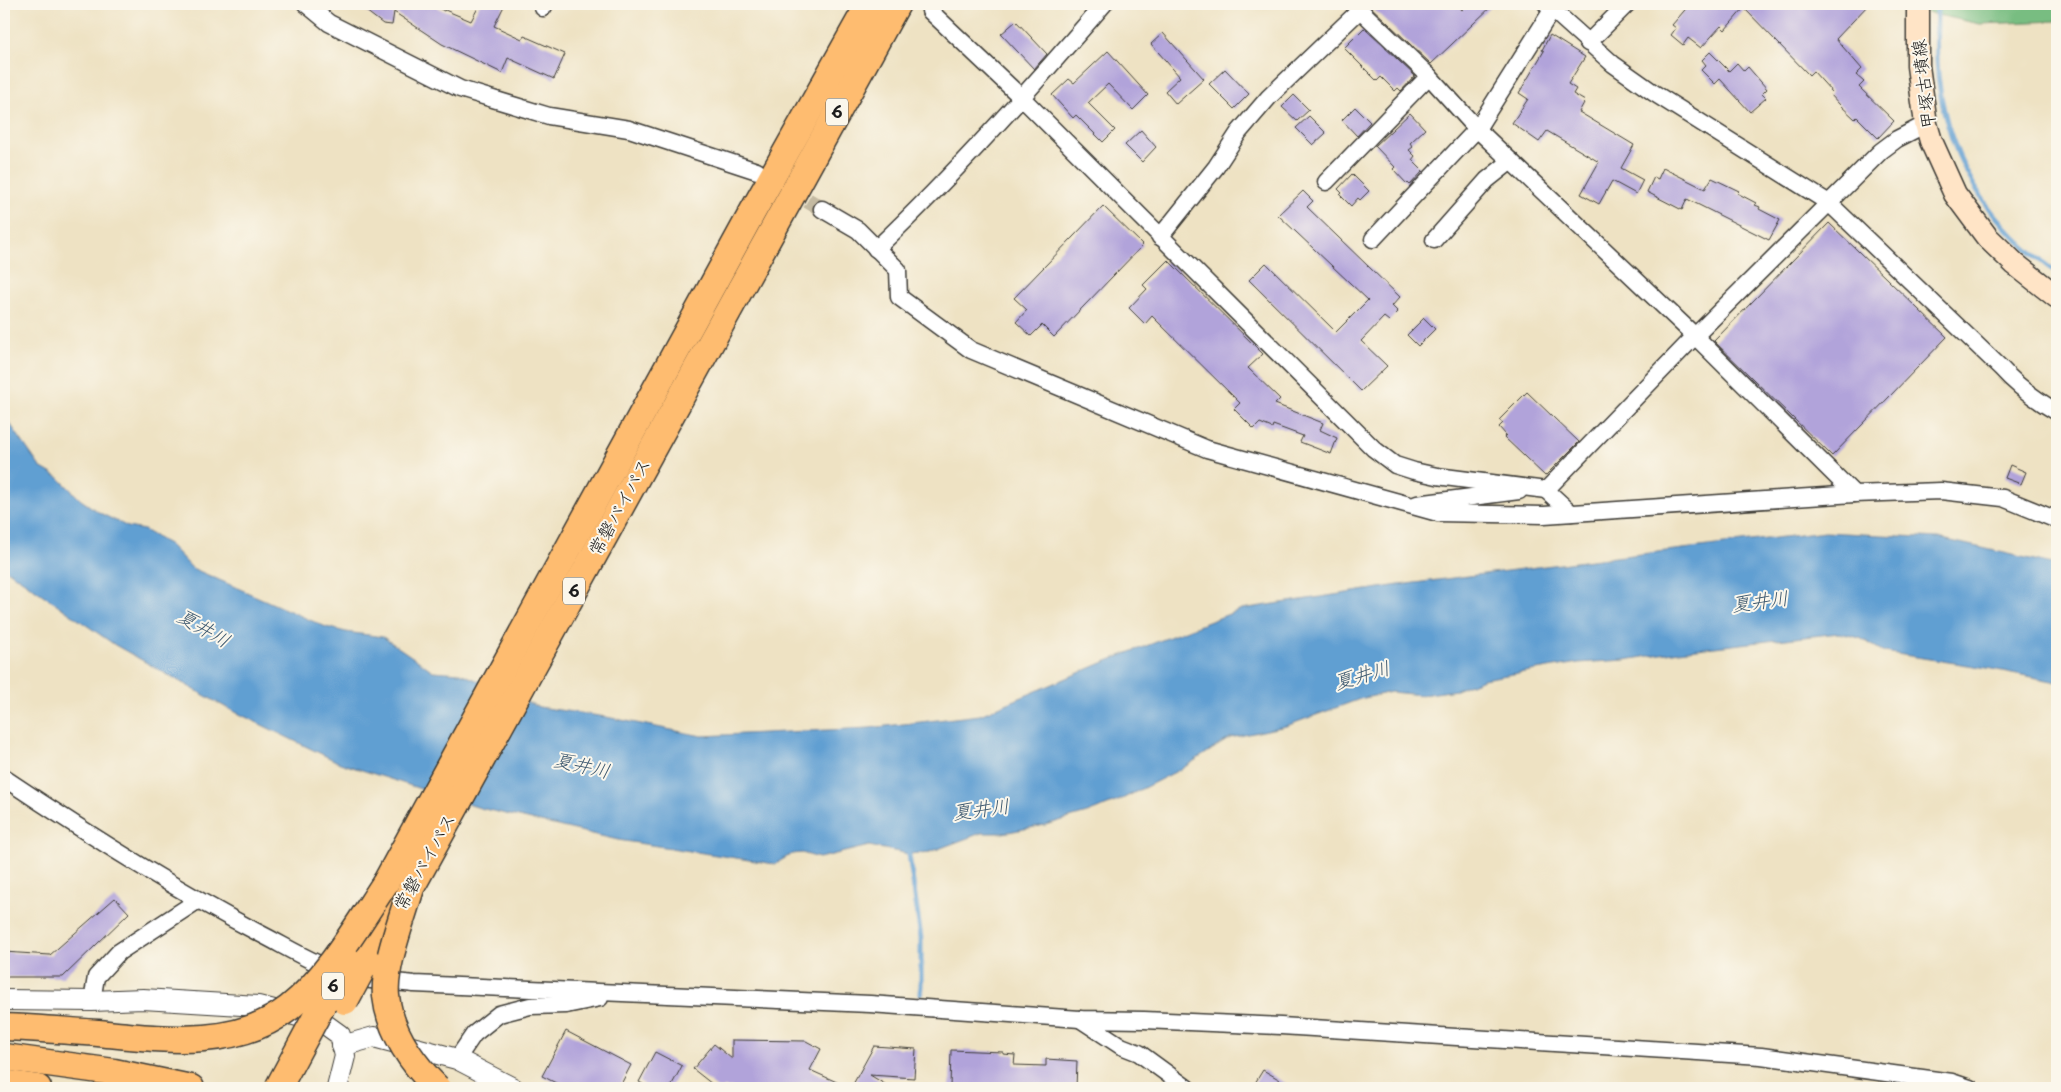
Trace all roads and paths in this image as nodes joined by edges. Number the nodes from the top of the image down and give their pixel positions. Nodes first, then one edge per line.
1 (306, 4) edge
2 (869, 4) edge
3 (898, 4) edge
4 (1104, 4) edge
5 (1627, 4) edge
6 (1918, 4) edge
7 (1357, 7) edge
8 (1549, 7) edge
9 (930, 11) dead end
10 (1588, 43) junction
11 (1428, 76) junction
12 (1022, 98) junction
13 (1926, 124) junction
14 (1477, 129) junction
15 (1511, 161) junction
16 (757, 171) dead end
17 (1326, 182) dead end
18 (1829, 203) junction
19 (822, 209) tunnel mouth
20 (765, 216) junction
21 (1160, 237) junction
22 (1373, 239) dead end
23 (1434, 240) dead end
24 (876, 249) junction
25 (2057, 297) edge
26 (1695, 336) junction
27 (2057, 412) edge
28 (1540, 489) junction
29 (1854, 494) junction
30 (1408, 505) junction
31 (1571, 513) junction
32 (2057, 520) edge
33 (4, 778) edge
34 (386, 882) junction
35 (411, 888) junction
36 (197, 901) junction
37 (622, 993) junction
38 (4, 1000) edge
39 (92, 1000) junction
40 (1080, 1019) junction
41 (4, 1027) edge
42 (342, 1046) junction
43 (4, 1057) edge
44 (457, 1060) junction
45 (4, 1083) edge
46 (38, 1088) edge
47 (191, 1088) edge
48 (278, 1088) edge
49 (297, 1088) edge
50 (337, 1088) edge
51 (437, 1088) edge
52 (513, 1088) edge
53 (1187, 1088) edge
54 (1970, 1088) edge

1 - 16 street
2 - 20 highway, 常磐バイパス / 6
3 - 20 highway, 常磐バイパス / 6
4 - 12 street
5 - 10 street
6 - 13 main road, 甲塚古墳線
7 - 11 street
7 - 21 street
8 - 10 street
8 - 14 street
9 - 12 street
10 - 18 street
11 - 14 street
11 - 17 street
12 - 21 street
12 - 24 street
13 - 18 street
13 - 25 main road, 甲塚古墳線
14 - 15 street
14 - 22 street
15 - 23 street
15 - 26 street
18 - 26 street
18 - 27 street
19 - 24 street
20 - 34 highway, 常磐バイパス / 6
20 - 35 highway, 常磐バイパス / 6
21 - 28 street
24 - 30 street
26 - 28 street
26 - 29 street
28 - 30 street
28 - 31 street
29 - 31 street
29 - 32 street
30 - 31 street
33 - 36 street
34 - 41 highway, bridge
34 - 48 highway, 常磐バイパス / 6, bridge
35 - 49 highway, 常磐バイパス / 6, bridge
35 - 51 highway, 6, bridge
36 - 37 street
36 - 39 street
37 - 40 street
37 - 44 street
38 - 39 street
39 - 42 street
40 - 53 street
40 - 54 street
42 - 44 street
42 - 50 street
43 - 47 highway
44 - 52 street
45 - 46 highway

